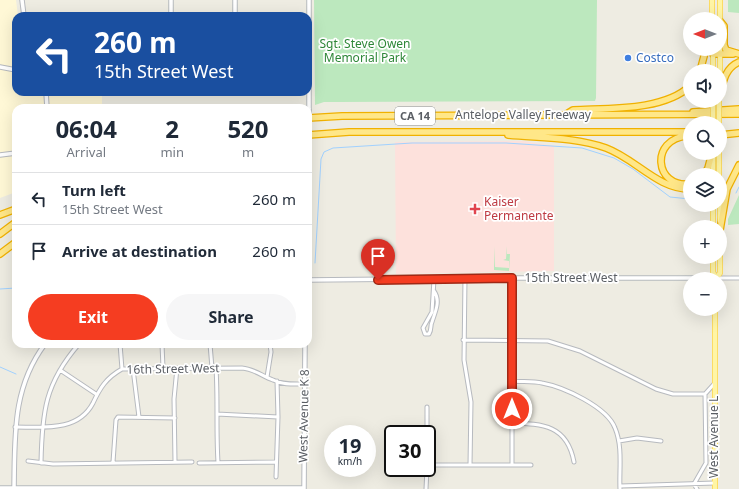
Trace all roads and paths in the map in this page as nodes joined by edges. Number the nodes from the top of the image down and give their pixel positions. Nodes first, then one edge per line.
1 (22, 0) edge
2 (171, 0) edge
3 (236, 0) edge
4 (309, 0) edge
5 (712, 0) edge
6 (720, 0) edge
7 (24, 12) edge
8 (171, 12) edge
9 (235, 12) edge
10 (309, 12) edge
11 (712, 12) edge
12 (720, 12) edge
13 (727, 50) edge
14 (727, 53) edge
15 (739, 54) edge
16 (739, 62) edge
17 (0, 67) edge
18 (12, 69) edge
19 (727, 72) edge
20 (683, 91) edge
21 (739, 109) edge
22 (681, 114) junction
23 (739, 114) edge
24 (565, 115) junction
25 (312, 118) edge
26 (490, 132) junction
27 (683, 132) edge
28 (739, 132) edge
29 (727, 133) edge
30 (312, 135) edge
31 (683, 136) edge
32 (12, 154) edge
33 (0, 155) edge
34 (739, 165) edge
35 (683, 184) edge
36 (683, 189) edge
37 (12, 210) edge
38 (0, 215) edge
39 (722, 220) edge
40 (12, 225) edge
41 (0, 234) edge
42 (12, 245) edge
43 (0, 254) edge
44 (465, 278) junction
45 (512, 278) junction
46 (739, 278) edge
47 (434, 279) junction
48 (683, 279) edge
49 (727, 279) edge
50 (312, 280) edge
51 (434, 291) junction
52 (715, 316) edge
53 (426, 322) junction
54 (431, 323) junction
55 (464, 340) junction
56 (512, 340) junction
57 (43, 348) edge
58 (76, 348) edge
59 (120, 348) edge
60 (162, 348) edge
61 (211, 348) edge
62 (270, 348) edge
63 (305, 348) edge
64 (163, 368) junction
65 (177, 368) junction
66 (214, 368) junction
67 (133, 369) junction
68 (60, 370) junction
69 (122, 370) junction
70 (267, 377) junction
71 (277, 381) junction
72 (512, 381) junction
73 (304, 384) junction
74 (714, 384) junction
75 (96, 394) junction
76 (705, 394) junction
77 (427, 407) dead end
78 (217, 414) junction
79 (139, 417) junction
80 (278, 417) junction
81 (175, 418) junction
82 (512, 423) junction
83 (427, 425) edge
84 (15, 427) junction
85 (42, 427) junction
86 (619, 441) junction
87 (661, 441) dead end
88 (28, 461) dead end
89 (175, 461) junction
90 (41, 462) junction
91 (113, 462) junction
92 (192, 462) dead end
93 (218, 462) junction
94 (275, 462) junction
95 (574, 462) dead end
96 (199, 463) dead end
97 (470, 465) junction
98 (512, 465) junction
99 (531, 465) dead end
100 (436, 467) edge
101 (276, 477) dead end
102 (427, 477) edge
103 (714, 483) junction
104 (694, 484) junction
105 (0, 488) edge
106 (14, 488) junction
107 (99, 488) edge
108 (304, 488) edge
109 (620, 488) edge
110 (426, 489) edge
111 (697, 489) edge
112 (714, 489) edge

1 - 7 street
2 - 8 street
3 - 9 street
4 - 10 street, bridge
5 - 11 main road
6 - 12 main road
13 - 15 highway
14 - 15 highway
16 - 19 highway
17 - 18 street
20 - 24 highway
21 - 22 highway
22 - 23 highway, Antelope Valley Freeway / CA 14
22 - 24 highway, Antelope Valley Freeway / CA 14
24 - 25 highway, Antelope Valley Freeway / CA 14
26 - 27 highway, Antelope Valley Freeway / CA 14
26 - 30 highway, Antelope Valley Freeway / CA 14
26 - 36 highway
28 - 29 highway
31 - 35 highway
32 - 33 street
34 - 39 highway
37 - 38 highway
40 - 41 highway
42 - 43 highway
44 - 45 street, 15th Street West
44 - 47 street, 15th Street West
44 - 55 street
45 - 48 street, 15th Street West
45 - 56 street
46 - 49 street, 15th Street West
47 - 50 street, 15th Street West
47 - 51 street
51 - 53 street
51 - 54 street
52 - 74 main road, West Avenue L
53 - 54 street
53 - 54 street
55 - 56 street
55 - 97 street
56 - 72 street
56 - 76 street
57 - 84 street
58 - 68 street
59 - 69 street
60 - 64 street
61 - 66 street
62 - 70 street
63 - 73 street, West Avenue K 8
64 - 65 street, 16th Street West
64 - 67 street, 16th Street West
65 - 66 street, 16th Street West
65 - 81 street
66 - 70 street, 16th Street West
66 - 78 street
67 - 69 street, 16th Street West
67 - 79 street
68 - 75 street
68 - 85 street
69 - 75 street, 16th Street West
70 - 71 street, 16th Street West
71 - 73 street, 16th Street West
71 - 80 street
72 - 82 street
72 - 86 street
73 - 108 street, West Avenue K 8
74 - 76 street, West Avenue L
74 - 103 main road, West Avenue L
75 - 85 street, 16th Street West
76 - 104 street, West Avenue L
77 - 83 street
78 - 80 street
78 - 93 street
79 - 81 street
79 - 91 street
80 - 94 street
81 - 89 street
82 - 95 street
82 - 98 street
84 - 85 street, 16th Street West
84 - 106 street
85 - 90 street
86 - 87 street
86 - 109 street
88 - 90 street
89 - 91 street
89 - 92 street
90 - 91 street
93 - 94 street
93 - 96 street
94 - 101 street
97 - 98 street
97 - 100 street
98 - 99 street
102 - 110 street
103 - 104 street
103 - 112 main road, West Avenue L
104 - 109 street
104 - 111 street, West Avenue L
105 - 106 street
106 - 107 street
107 - 108 street

